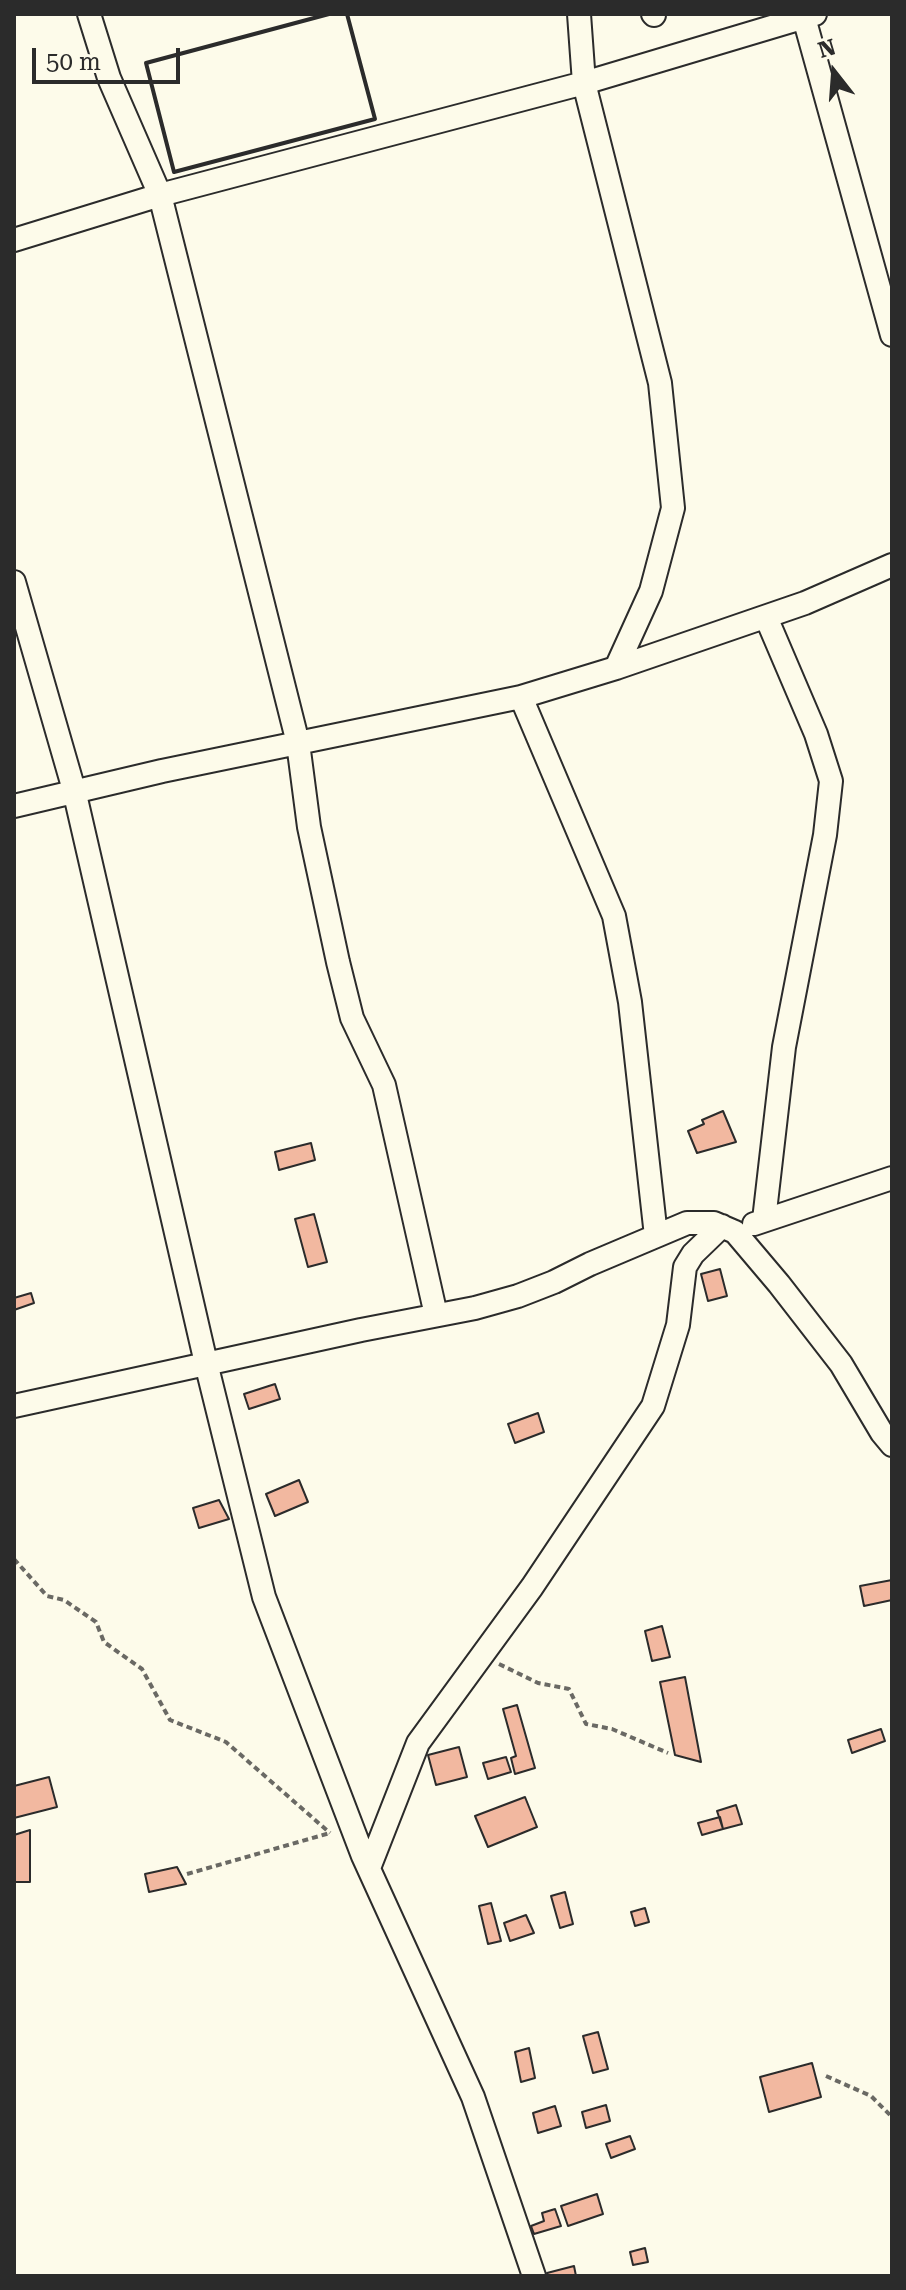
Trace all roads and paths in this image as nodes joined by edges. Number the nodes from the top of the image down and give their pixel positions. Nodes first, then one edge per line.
1 (89, 14) edge
2 (579, 14) edge
3 (807, 15) edge
4 (584, 83) junction
5 (160, 195) junction
6 (14, 240) edge
7 (892, 335) edge
8 (892, 565) edge
9 (14, 582) edge
10 (766, 617) junction
11 (616, 668) junction
12 (521, 697) junction
13 (298, 743) junction
14 (74, 790) junction
15 (14, 806) edge
16 (892, 1178) edge
17 (764, 1220) junction
18 (728, 1229) junction
19 (656, 1236) junction
20 (436, 1315) junction
21 (206, 1363) junction
22 (14, 1406) edge
23 (892, 1445) edge
24 (14, 1559) edge
25 (482, 1655) junction
26 (668, 1753) dead end
27 (330, 1833) junction
28 (365, 1858) junction
29 (187, 1874) dead end
30 (826, 2076) dead end
31 (892, 2117) edge
32 (534, 2276) edge

1 - 5 street
2 - 4 street
3 - 4 street
3 - 7 street
4 - 5 street
4 - 11 street
5 - 6 street
5 - 13 street
8 - 10 street
9 - 14 street
10 - 11 street
10 - 17 street
11 - 12 street
12 - 13 street
12 - 19 street
13 - 14 street
13 - 20 street
14 - 15 street
14 - 21 street
16 - 17 street
17 - 18 street
18 - 19 street
18 - 23 street
18 - 25 street
19 - 20 street
20 - 21 street
21 - 22 street
21 - 28 street
24 - 27 path
25 - 26 path
25 - 28 street
27 - 28 path
27 - 29 path
28 - 32 street
30 - 31 path

